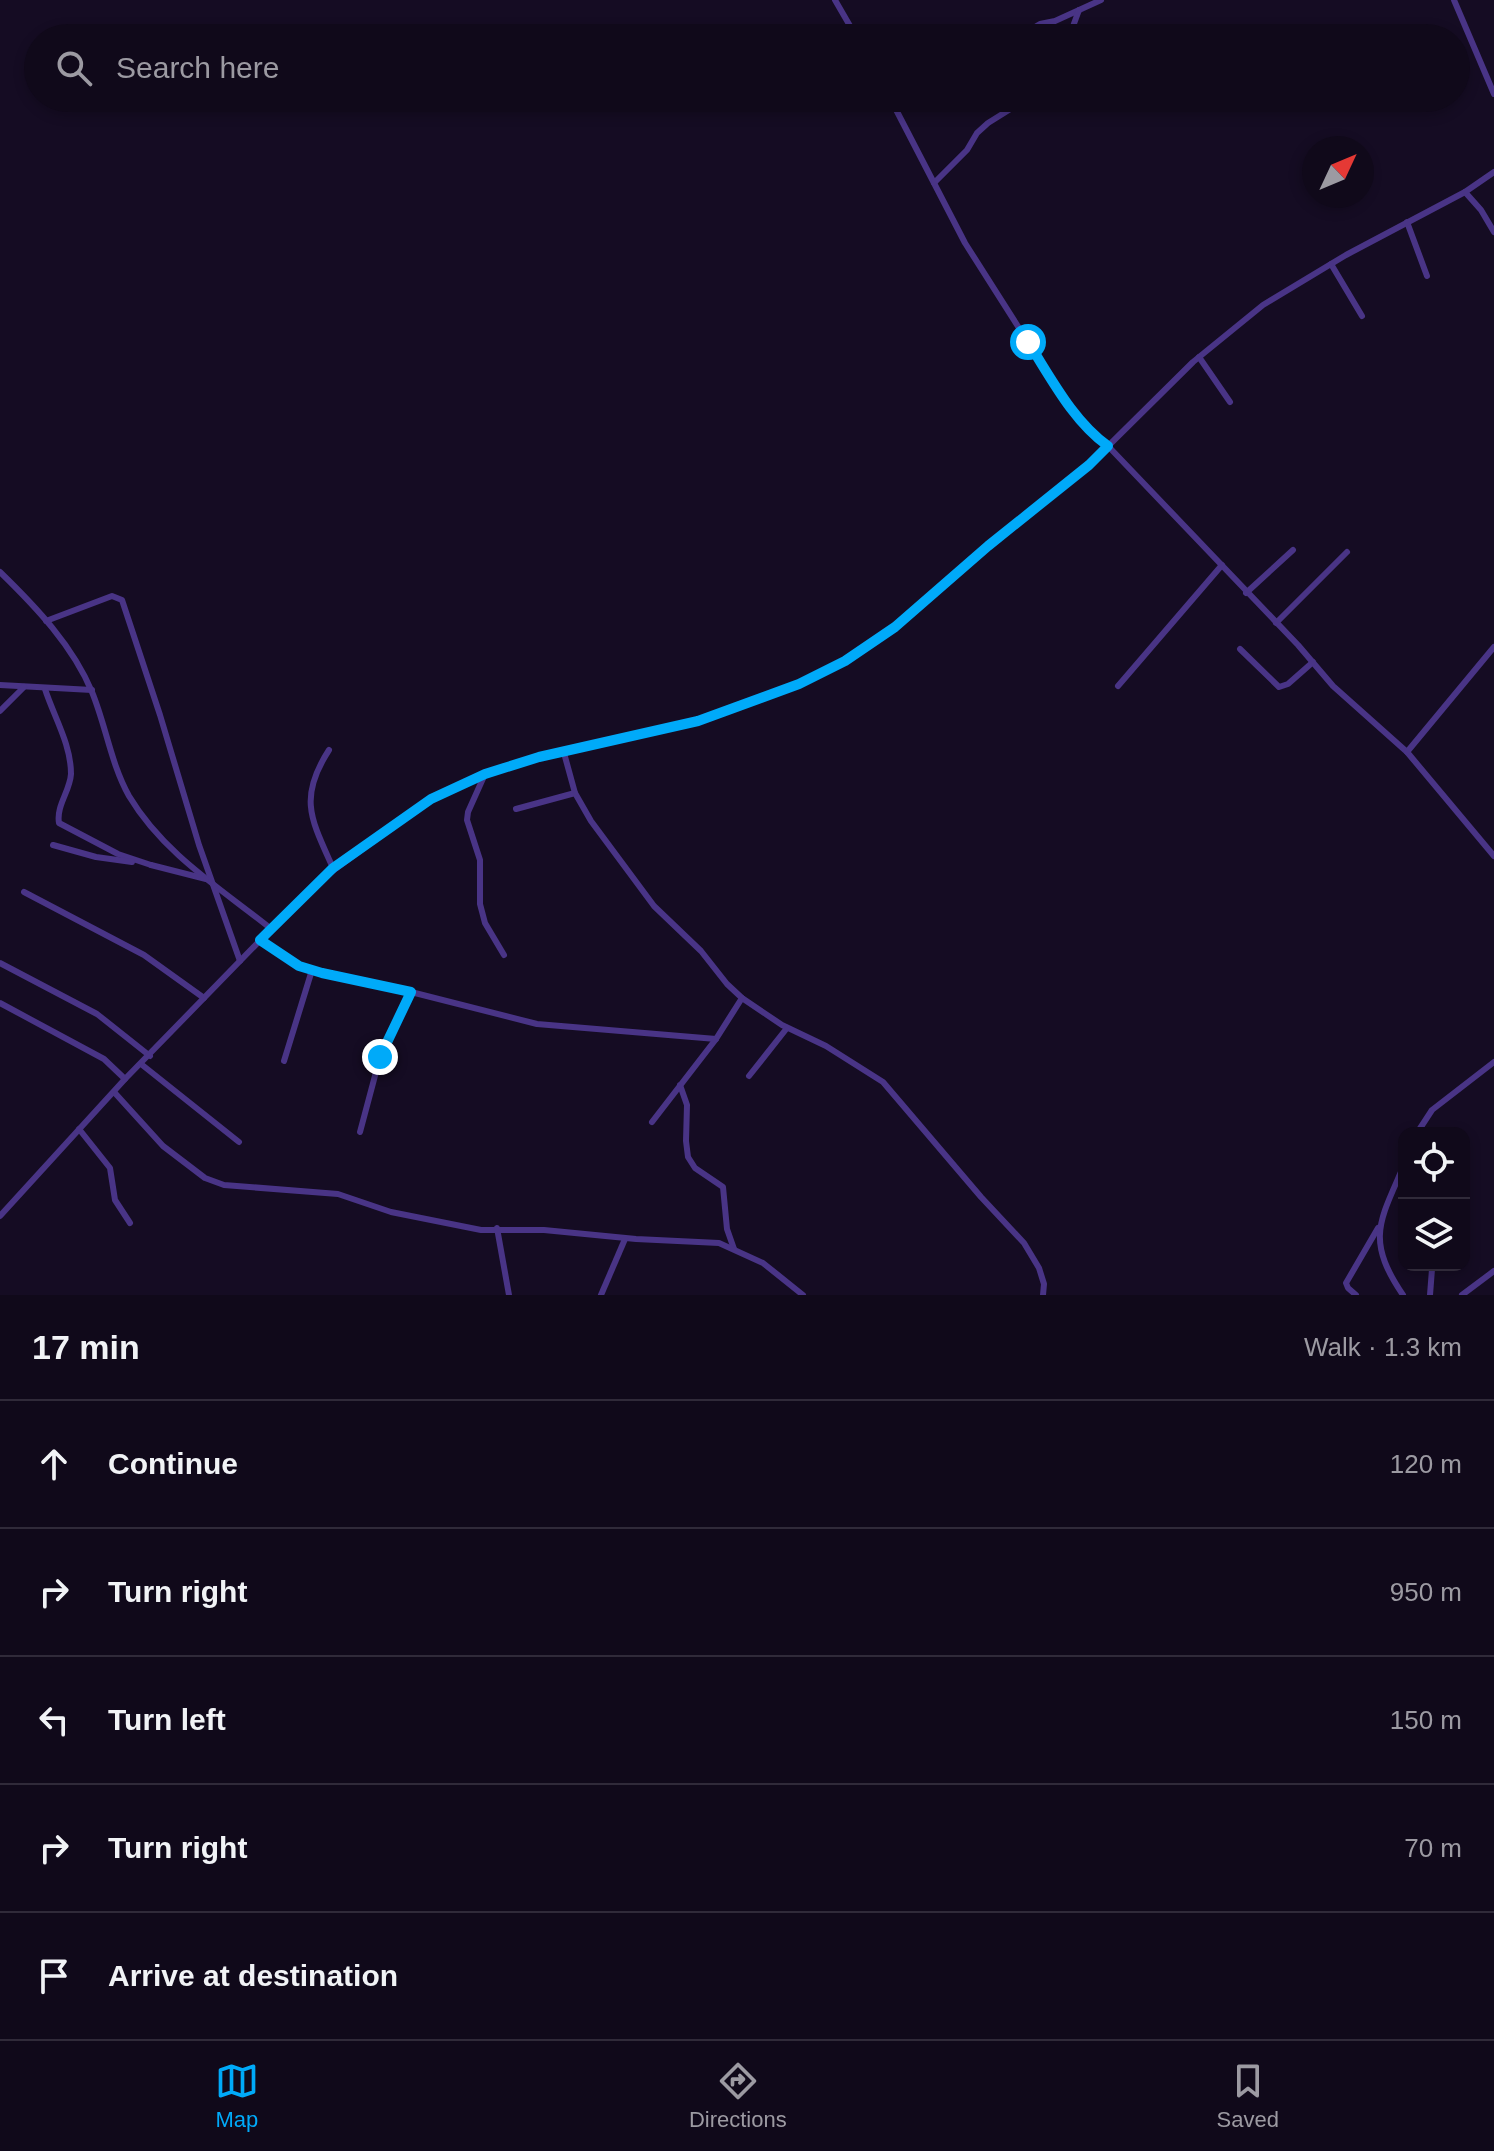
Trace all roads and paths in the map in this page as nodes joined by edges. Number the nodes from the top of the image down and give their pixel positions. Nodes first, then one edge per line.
1 (835, 0) edge
2 (1101, 0) edge
3 (1454, 0) edge
4 (1079, 10) junction
5 (849, 24) edge
6 (1040, 24) edge
7 (1074, 24) edge
8 (1464, 24) edge
9 (1470, 38) edge
10 (1494, 94) edge
11 (897, 112) edge
12 (1006, 112) edge
13 (1494, 172) edge
14 (934, 183) junction
15 (1465, 192) junction
16 (1407, 222) junction
17 (1494, 232) edge
18 (1331, 264) junction
19 (1427, 276) dead end
20 (1362, 316) dead end
21 (1199, 357) junction
22 (1230, 402) dead end
23 (1108, 446) junction
24 (1293, 550) dead end
25 (1347, 552) dead end
26 (1222, 565) junction
27 (0, 572) edge
28 (1246, 593) junction
29 (46, 621) junction
30 (1276, 623) junction
31 (1494, 647) edge
32 (1240, 649) dead end
33 (1313, 662) junction
34 (0, 685) edge
35 (1118, 686) dead end
36 (24, 687) junction
37 (45, 689) junction
38 (92, 690) junction
39 (0, 711) edge
40 (329, 750) dead end
41 (1407, 752) junction
42 (564, 753) junction
43 (485, 774) junction
44 (575, 793) junction
45 (516, 809) dead end
46 (53, 845) dead end
47 (1494, 856) edge
48 (151, 865) junction
49 (333, 868) junction
50 (209, 881) junction
51 (24, 892) dead end
52 (270, 928) junction
53 (260, 940) junction
54 (504, 955) dead end
55 (240, 961) junction
56 (0, 963) edge
57 (312, 970) junction
58 (411, 992) junction
59 (204, 998) junction
60 (742, 998) junction
61 (0, 1003) edge
62 (787, 1028) junction
63 (716, 1039) junction
64 (150, 1056) junction
65 (284, 1061) dead end
66 (1494, 1062) edge
67 (141, 1064) junction
68 (749, 1076) dead end
69 (125, 1079) junction
70 (680, 1085) junction
71 (114, 1092) junction
72 (652, 1122) dead end
73 (1421, 1127) edge
74 (79, 1129) junction
75 (360, 1132) dead end
76 (239, 1142) dead end
77 (1398, 1180) edge
78 (0, 1216) edge
79 (130, 1223) dead end
80 (497, 1228) junction
81 (1378, 1228) junction
82 (625, 1239) junction
83 (734, 1249) junction
84 (1432, 1271) edge
85 (1494, 1271) edge
86 (509, 1295) edge
87 (601, 1295) edge
88 (803, 1295) edge
89 (1043, 1295) edge
90 (1356, 1295) edge
91 (1403, 1295) edge
92 (1430, 1295) edge
93 (1462, 1295) edge

1 - 5 street
2 - 4 street
3 - 8 street
4 - 6 street
4 - 7 street
9 - 10 street
11 - 14 street
12 - 14 street
13 - 15 street
14 - 23 street
15 - 16 street
15 - 17 street
16 - 18 street
16 - 19 street
18 - 20 street
18 - 21 street
21 - 22 street
21 - 23 street
23 - 26 street
23 - 42 street
24 - 28 street
25 - 30 street
26 - 28 street
26 - 35 street
27 - 29 street
28 - 30 street
29 - 38 street
29 - 50 street
30 - 33 street
31 - 41 street
32 - 33 street
33 - 41 street
34 - 36 street
36 - 37 street
36 - 39 street
37 - 38 street
37 - 48 street
38 - 50 street
40 - 49 street
41 - 47 street
42 - 43 street
42 - 44 street
43 - 49 street
43 - 54 street
44 - 45 street
44 - 60 street
46 - 48 street
48 - 50 street
49 - 52 street
50 - 52 street
50 - 55 street
51 - 59 street
52 - 53 street
53 - 55 street
53 - 57 street
55 - 59 street
56 - 64 street
57 - 58 street
57 - 65 street
58 - 63 street
58 - 75 street
59 - 64 street
60 - 62 street
60 - 63 street
61 - 69 street
62 - 68 street
62 - 89 street
63 - 70 street
64 - 67 street
66 - 73 street
67 - 69 street
67 - 76 street
69 - 71 street
70 - 72 street
70 - 83 street
71 - 74 street
71 - 80 street
74 - 78 street
74 - 79 street
77 - 81 street
80 - 82 street
80 - 86 street
81 - 90 street
81 - 91 street
82 - 83 street
82 - 87 street
83 - 88 street
84 - 92 street
85 - 93 street

